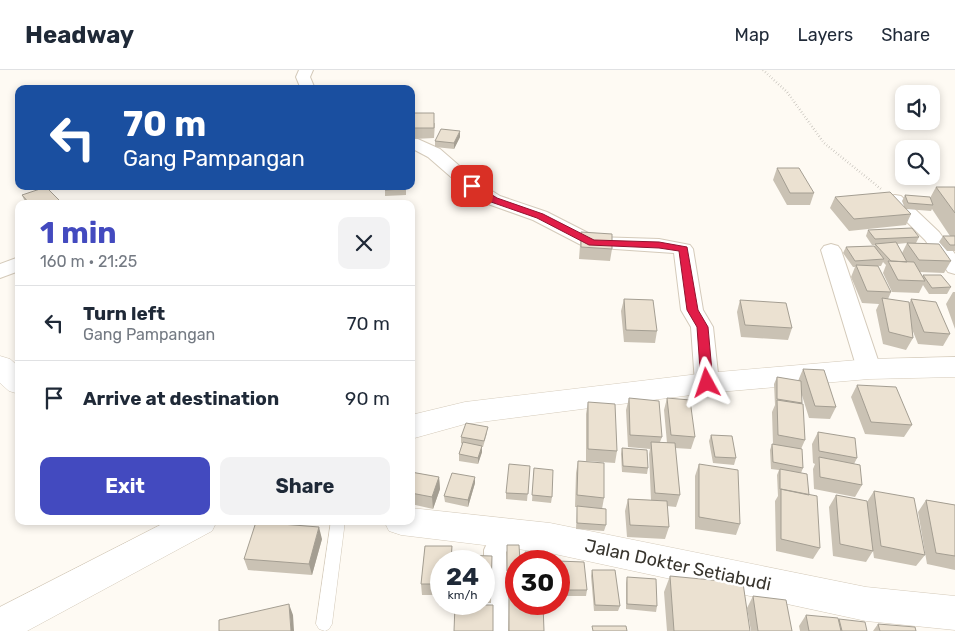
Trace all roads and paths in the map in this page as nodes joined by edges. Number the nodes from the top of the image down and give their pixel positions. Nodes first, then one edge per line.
1 (306, 70) edge
2 (763, 70) edge
3 (306, 85) edge
4 (415, 144) edge
5 (896, 200) joint
6 (831, 250) dead end
7 (15, 265) edge
8 (955, 268) edge
9 (0, 272) edge
10 (0, 366) edge
11 (955, 367) edge
12 (869, 368) junction
13 (15, 380) edge
14 (707, 383) junction
15 (415, 426) edge
16 (415, 523) edge
17 (192, 525) edge
18 (337, 525) edge
19 (498, 550) dead end
20 (955, 613) edge
21 (324, 624) dead end
22 (0, 626) edge
23 (499, 631) edge

1 - 3 street
2 - 5 path
4 - 14 street
5 - 8 street
6 - 12 street
7 - 9 street
10 - 13 street
11 - 12 street
12 - 14 street
14 - 15 street
16 - 20 street, Jalan Dokter Setiabudi
17 - 22 street
18 - 21 lane
19 - 23 street

